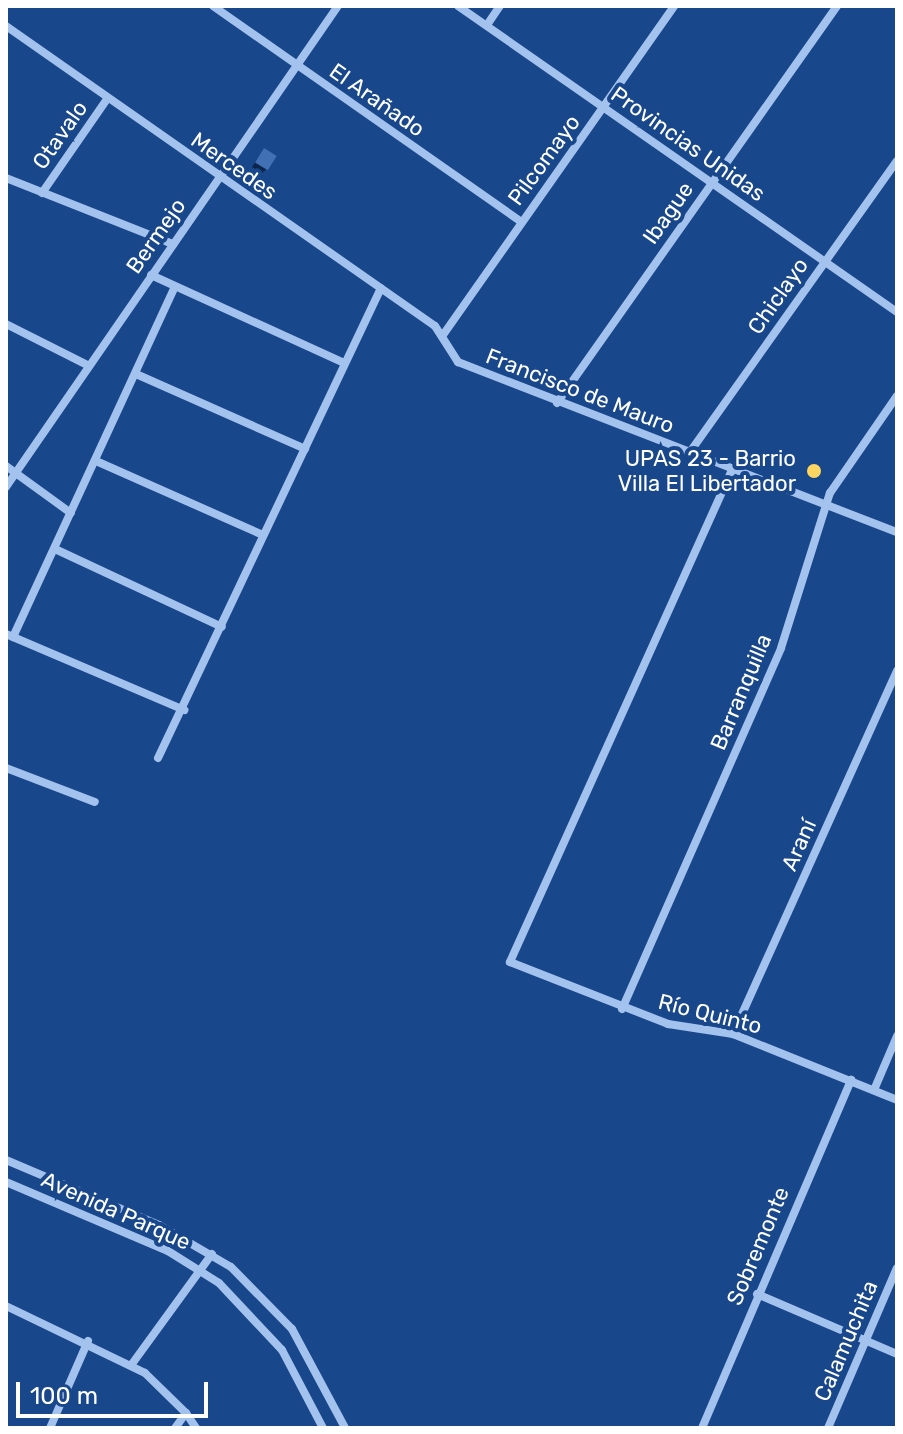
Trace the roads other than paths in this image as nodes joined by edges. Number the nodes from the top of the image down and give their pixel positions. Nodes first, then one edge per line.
1 (213, 6) edge
2 (338, 6) edge
3 (458, 6) edge
4 (500, 6) edge
5 (674, 6) edge
6 (837, 6) edge
7 (487, 25) junction
8 (6, 26) edge
9 (296, 66) junction
10 (107, 99) junction
11 (604, 107) junction
12 (897, 161) edge
13 (6, 178) edge
14 (218, 178) junction
15 (711, 182) junction
16 (42, 193) junction
17 (522, 222) junction
18 (173, 244) junction
19 (825, 261) junction
20 (151, 275) junction
21 (175, 287) junction
22 (381, 288) junction
23 (897, 312) edge
24 (6, 324) edge
25 (443, 335) junction
26 (344, 363) junction
27 (89, 366) junction
28 (136, 374) junction
29 (897, 396) edge
30 (557, 403) junction
31 (305, 449) junction
32 (690, 452) junction
33 (96, 461) junction
34 (6, 466) edge
35 (732, 470) junction
36 (16, 472) junction
37 (6, 487) edge
38 (828, 506) junction
39 (71, 513) junction
40 (897, 532) edge
41 (263, 535) junction
42 (55, 549) junction
43 (222, 627) junction
44 (9, 635) edge
45 (897, 670) edge
46 (184, 710) junction
47 (158, 758) dead end
48 (6, 768) edge
49 (95, 802) dead end
50 (622, 1009) junction
51 (733, 1034) junction
52 (897, 1036) edge
53 (851, 1080) junction
54 (874, 1090) junction
55 (897, 1100) edge
56 (6, 1160) edge
57 (6, 1182) edge
58 (212, 1254) junction
59 (897, 1268) edge
60 (201, 1270) junction
61 (757, 1294) junction
62 (6, 1306) edge
63 (88, 1341) junction
64 (866, 1341) junction
65 (897, 1354) edge
66 (132, 1364) junction
67 (186, 1413) junction
68 (50, 1428) edge
69 (175, 1428) edge
70 (196, 1428) edge
71 (323, 1428) edge
72 (345, 1428) edge
73 (702, 1428) edge
74 (828, 1428) edge

1 - 9 street, El Arañado
2 - 9 street, Bermejo
3 - 7 street, Provincias Unidas
4 - 7 street
5 - 11 street, Pilcomayo
6 - 15 street, Ibague
7 - 11 street, Provincias Unidas
8 - 10 street, Mercedes
9 - 14 street, Bermejo
9 - 17 street, El Arañado
10 - 14 street, Mercedes
10 - 16 street, Otavalo
11 - 15 street, Provincias Unidas
11 - 17 street, Pilcomayo
12 - 19 street, Chiclayo
13 - 16 street
14 - 18 street, Bermejo
14 - 22 street, Mercedes
15 - 19 street, Provincias Unidas
15 - 30 street, Ibague
16 - 18 street
17 - 25 street, Pilcomayo
18 - 20 street, Bermejo
19 - 23 street, Provincias Unidas
19 - 32 street, Chiclayo
20 - 21 street
20 - 27 street, Bermejo
21 - 26 street
21 - 28 street
22 - 25 street, Mercedes
22 - 26 street
24 - 27 street
25 - 30 street, Francisco de Mauro
26 - 31 street
27 - 36 street, Bermejo
28 - 31 street
28 - 33 street
29 - 38 street, Barranquilla
30 - 32 street, Francisco de Mauro
31 - 41 street
32 - 35 street, Francisco de Mauro
33 - 39 street
33 - 41 street
34 - 36 street
35 - 38 street, Francisco de Mauro
35 - 50 street, Río Quinto
36 - 37 street, Bermejo
36 - 39 street
38 - 40 street, Francisco de Mauro
38 - 50 street, Barranquilla
39 - 42 street
41 - 43 street
42 - 43 street
42 - 44 street
43 - 46 street
44 - 46 street
45 - 51 street, Araní
46 - 47 street
48 - 49 street
50 - 51 street, Río Quinto
51 - 53 street, Río Quinto
52 - 54 street
53 - 54 street, Río Quinto
53 - 61 street, Sobremonte
54 - 55 street, Río Quinto
56 - 58 street
57 - 60 street, Avenida Parque
58 - 60 street
58 - 72 street
59 - 64 street, Calamuchita
60 - 66 street
60 - 71 street, Avenida Parque
61 - 64 street
61 - 73 street, Sobremonte
62 - 63 street
63 - 66 street
63 - 68 street
64 - 65 street
64 - 74 street, Calamuchita
66 - 67 street
67 - 69 street
67 - 70 street

